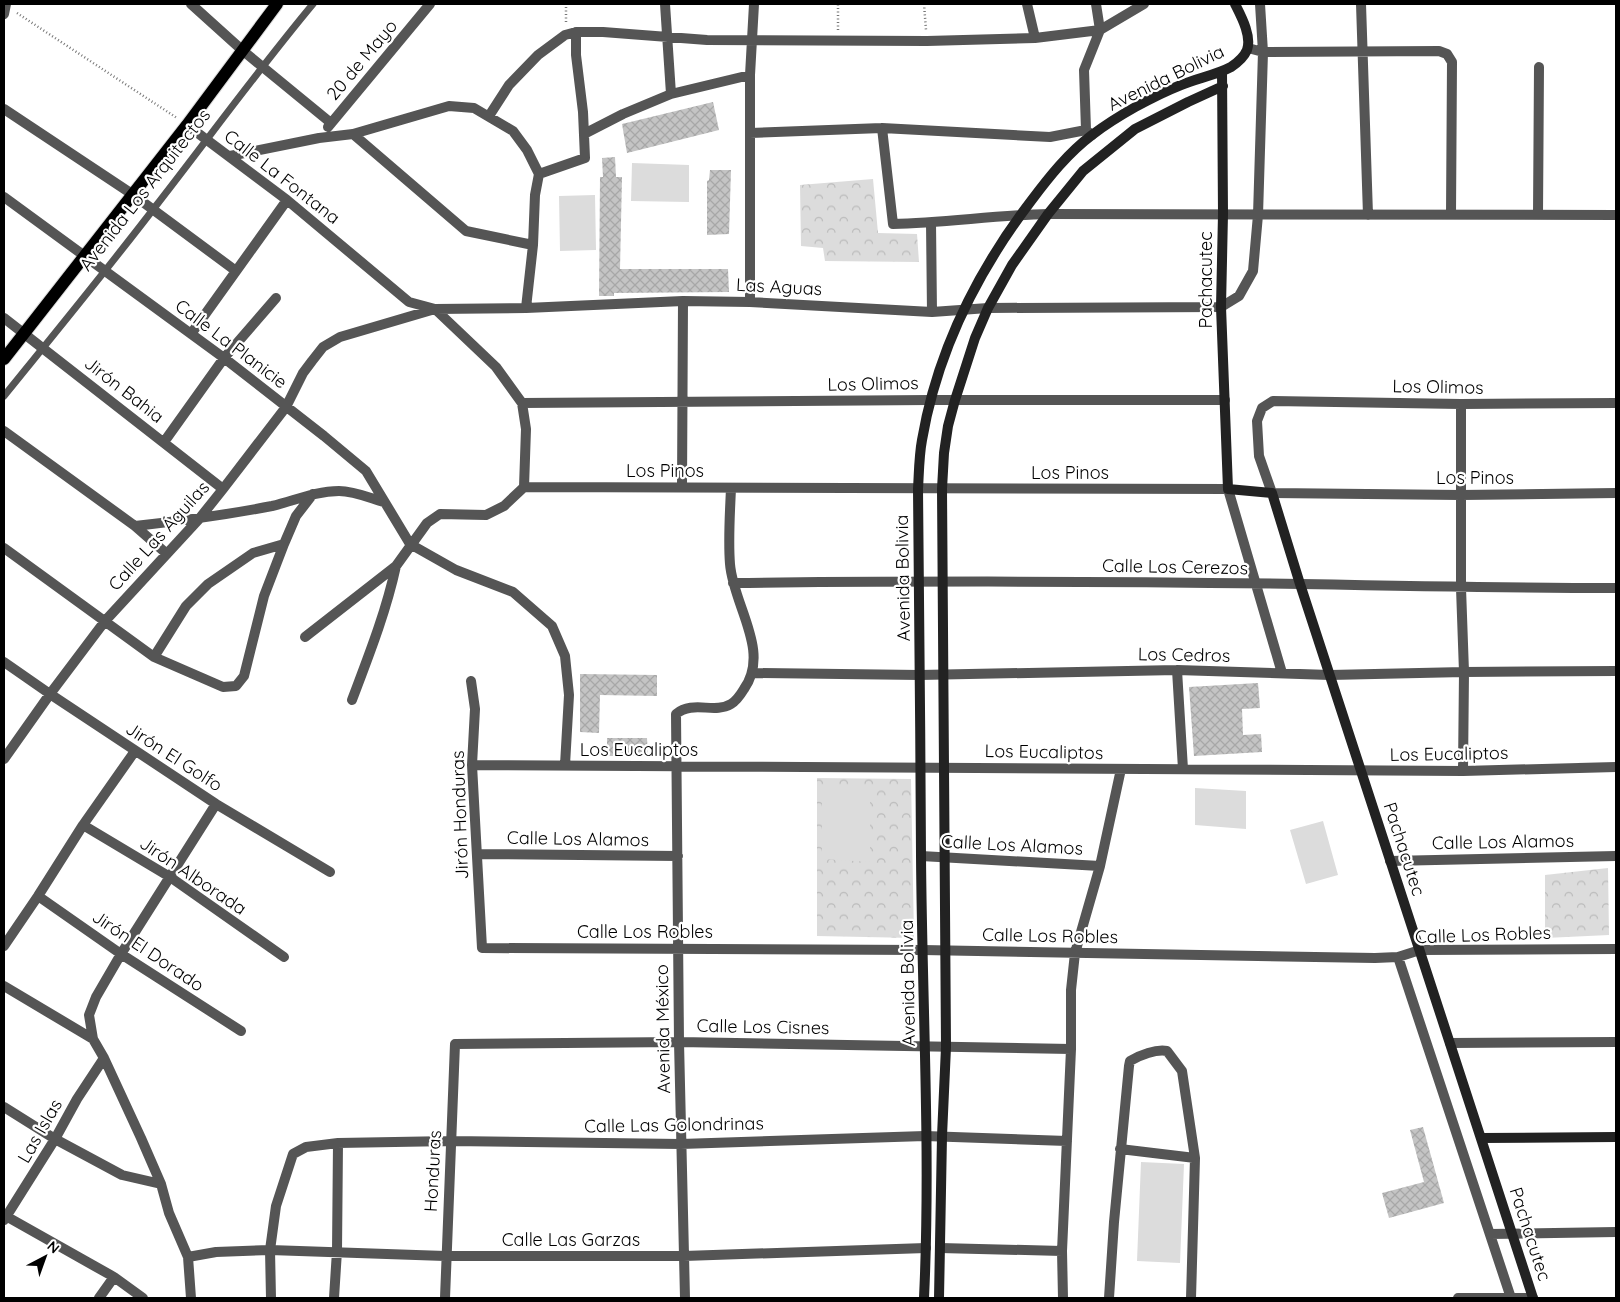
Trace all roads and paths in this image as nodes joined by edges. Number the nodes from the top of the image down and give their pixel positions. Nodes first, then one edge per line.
1 (191, 4) edge
2 (277, 4) edge
3 (313, 4) edge
4 (430, 4) edge
5 (566, 4) edge
6 (665, 4) edge
7 (754, 4) edge
8 (838, 4) edge
9 (924, 4) edge
10 (1027, 4) edge
11 (1096, 4) edge
12 (1144, 4) edge
13 (1235, 4) edge
14 (1260, 4) edge
15 (1361, 4) edge
16 (5, 8) edge
17 (1100, 30) junction
18 (576, 32) junction
19 (565, 35) junction
20 (666, 37) junction
21 (1034, 38) junction
22 (751, 39) junction
23 (838, 40) junction
24 (927, 41) junction
25 (1248, 48) junction
26 (242, 50) junction
27 (1362, 51) junction
28 (1263, 52) junction
29 (261, 66) junction
30 (1539, 67) dead end
31 (1222, 71) junction
32 (750, 75) junction
33 (1223, 86) junction
34 (671, 94) junction
35 (4, 109) edge
36 (489, 116) junction
37 (331, 123) junction
38 (187, 125) junction
39 (882, 128) junction
40 (1089, 132) junction
41 (750, 133) junction
42 (353, 134) junction
43 (584, 134) junction
44 (319, 138) junction
45 (207, 139) junction
46 (230, 156) junction
47 (539, 174) junction
48 (132, 194) junction
49 (4, 197) edge
50 (287, 200) junction
51 (154, 209) junction
52 (1021, 214) junction
53 (1048, 214) junction
54 (1223, 214) junction
55 (1451, 214) junction
56 (1538, 214) junction
57 (1258, 215) junction
58 (1368, 215) junction
59 (1616, 215) edge
60 (931, 223) junction
61 (534, 245) junction
62 (85, 256) junction
63 (105, 271) junction
64 (236, 271) junction
65 (276, 298) dead end
66 (683, 301) junction
67 (750, 302) junction
68 (1221, 307) junction
69 (526, 308) junction
70 (988, 308) junction
71 (435, 309) junction
72 (964, 309) junction
73 (932, 312) junction
74 (4, 318) edge
75 (23, 333) junction
76 (192, 334) junction
77 (340, 337) joint
78 (42, 348) junction
79 (224, 358) junction
80 (4, 359) edge
81 (4, 396) edge
82 (930, 400) junction
83 (955, 400) junction
84 (1225, 400) junction
85 (522, 403) junction
86 (682, 403) junction
87 (1616, 403) edge
88 (1460, 404) junction
89 (286, 407) junction
90 (1262, 408) joint
91 (4, 431) edge
92 (164, 442) junction
93 (524, 487) junction
94 (682, 487) junction
95 (730, 488) junction
96 (223, 489) junction
97 (918, 489) junction
98 (942, 489) junction
99 (1228, 489) junction
100 (1272, 492) junction
101 (1616, 493) edge
102 (313, 494) junction
103 (1461, 495) junction
104 (384, 502) junction
105 (199, 520) junction
106 (134, 526) junction
107 (284, 544) junction
108 (410, 544) junction
109 (4, 548) edge
110 (167, 554) junction
111 (396, 566) junction
112 (919, 581) junction
113 (943, 581) junction
114 (733, 583) junction
115 (1255, 584) junction
116 (1300, 584) junction
117 (1461, 588) junction
118 (1616, 588) edge
119 (105, 621) junction
120 (305, 637) dead end
121 (154, 657) junction
122 (4, 662) edge
123 (1177, 670) junction
124 (1616, 671) edge
125 (1464, 672) junction
126 (1282, 673) junction
127 (752, 674) junction
128 (944, 674) junction
129 (920, 675) junction
130 (1330, 675) junction
131 (471, 681) dead end
132 (50, 694) junction
133 (352, 700) dead end
134 (135, 751) junction
135 (4, 759) edge
136 (472, 765) junction
137 (565, 765) junction
138 (677, 766) junction
139 (921, 767) junction
140 (945, 767) junction
141 (1616, 767) edge
142 (1122, 769) junction
143 (1183, 769) junction
144 (1361, 771) junction
145 (1463, 771) junction
146 (216, 804) junction
147 (83, 825) junction
148 (477, 854) junction
149 (678, 856) junction
150 (921, 856) junction
151 (1616, 856) edge
152 (944, 857) junction
153 (1390, 861) junction
154 (1100, 866) junction
155 (330, 872) dead end
156 (170, 877) junction
157 (38, 896) junction
158 (4, 946) edge
159 (482, 948) joint
160 (679, 949) junction
161 (1616, 949) edge
162 (923, 950) junction
163 (945, 950) junction
164 (1420, 950) junction
165 (1074, 952) junction
166 (121, 954) junction
167 (284, 957) dead end
168 (1398, 957) junction
169 (4, 986) edge
170 (241, 1031) dead end
171 (93, 1039) junction
172 (680, 1042) junction
173 (1616, 1042) edge
174 (1450, 1043) junction
175 (455, 1044) joint
176 (925, 1046) junction
177 (946, 1047) junction
178 (1071, 1049) junction
179 (104, 1058) junction
180 (4, 1107) edge
181 (925, 1136) junction
182 (942, 1136) junction
183 (1616, 1137) edge
184 (1481, 1138) junction
185 (55, 1139) junction
186 (451, 1141) junction
187 (1067, 1141) junction
188 (338, 1143) junction
189 (681, 1144) junction
190 (1120, 1149) junction
191 (1195, 1158) junction
192 (160, 1184) junction
193 (4, 1218) edge
194 (1616, 1232) edge
195 (1512, 1233) junction
196 (1490, 1234) junction
197 (926, 1248) junction
198 (940, 1248) junction
199 (270, 1250) junction
200 (1062, 1250) junction
201 (337, 1251) junction
202 (446, 1256) junction
203 (684, 1256) junction
204 (188, 1257) junction
205 (114, 1277) junction
206 (99, 1298) edge
207 (143, 1298) edge
208 (191, 1298) edge
209 (271, 1298) edge
210 (334, 1298) edge
211 (445, 1298) edge
212 (685, 1298) edge
213 (924, 1298) edge
214 (939, 1298) edge
215 (1063, 1298) edge
216 (1109, 1298) edge
217 (1191, 1298) edge
218 (1458, 1298) edge
219 (1511, 1298) edge
220 (1533, 1298) edge

1 - 26 street
2 - 26 main road, Avenida Los Arquitectos
3 - 29 lane, Avenida Los Arquitectos
4 - 37 street, 20 de Mayo
5 - 19 path
6 - 20 street
7 - 22 street
8 - 23 path
9 - 24 path
10 - 21 street
11 - 17 street
12 - 17 street
13 - 25 main road, Avenida Bolivia
14 - 28 street
15 - 27 street
16 - 38 path
17 - 21 street
17 - 40 street
18 - 19 street
18 - 20 street
18 - 43 street
19 - 36 street
20 - 22 street
20 - 34 street
21 - 24 street
22 - 23 street
22 - 32 street
23 - 24 street
25 - 28 street
25 - 31 main road, Avenida Bolivia
26 - 29 street
26 - 38 main road, Avenida Los Arquitectos
27 - 28 street
27 - 55 street
27 - 58 street
28 - 57 street
29 - 37 street
29 - 45 lane, Avenida Los Arquitectos
30 - 56 street
31 - 33 main road, Pachacutec
31 - 40 main road, Avenida Bolivia
32 - 34 street
32 - 41 street
33 - 53 main road, Avenida Bolivia
33 - 54 main road, Pachacutec
34 - 43 street
35 - 48 street
36 - 42 street
36 - 47 street
37 - 44 street, 20 de Mayo
38 - 45 street, Calle La Fontana
38 - 48 main road, Avenida Los Arquitectos
39 - 40 street
39 - 41 street
39 - 60 street
40 - 52 main road, Avenida Bolivia
41 - 67 street
42 - 44 street
42 - 61 street
43 - 47 street
44 - 46 street
45 - 46 street, Calle La Fontana
45 - 51 lane, Avenida Los Arquitectos
46 - 50 street, Calle La Fontana
47 - 61 street
48 - 51 street
48 - 62 main road, Avenida Los Arquitectos
49 - 62 street, Calle La Planicie
50 - 64 street
50 - 71 street, Calle La Fontana
51 - 63 lane, Avenida Los Arquitectos
51 - 64 street
52 - 53 street
52 - 60 street
52 - 72 main road, Avenida Bolivia
53 - 54 street
53 - 70 main road, Avenida Bolivia
54 - 57 street
54 - 68 main road, Pachacutec
55 - 56 street
55 - 58 street
56 - 59 street
57 - 58 street
57 - 68 street
60 - 73 street
61 - 69 street
62 - 63 street, Calle La Planicie
62 - 75 main road, Avenida Los Arquitectos
63 - 76 street, Calle La Planicie
63 - 78 lane, Avenida Los Arquitectos
64 - 76 street
65 - 79 street
66 - 67 street, Las Aguas
66 - 69 street, Las Aguas
66 - 86 street
67 - 73 street, Las Aguas
68 - 70 street, Las Aguas
68 - 84 main road, Pachacutec
69 - 71 street, Las Aguas
70 - 72 street, Las Aguas
70 - 83 main road, Avenida Bolivia
71 - 77 street, Las Aguas
71 - 85 street
72 - 73 street, Las Aguas
72 - 82 main road, Avenida Bolivia
74 - 75 street, Jirón Bahia
75 - 78 street, Jirón Bahia
75 - 80 main road, Avenida Los Arquitectos
76 - 79 street, Calle La Planicie
77 - 89 street, Calle Las Águilas
78 - 81 lane, Avenida Los Arquitectos
78 - 92 street, Jirón Bahia
79 - 89 street, Calle La Planicie
79 - 92 street
82 - 83 street, Los Olimos
82 - 86 street, Los Olimos
82 - 97 main road, Avenida Bolivia
83 - 84 street, Los Olimos
83 - 98 main road, Avenida Bolivia
84 - 99 main road, Pachacutec
85 - 86 street, Los Olimos
85 - 93 street
86 - 94 street
87 - 88 street, Los Olimos
88 - 90 street, Los Olimos
88 - 103 street
89 - 96 street, Calle Las Águilas
89 - 104 street, Calle La Planicie
90 - 100 street, Pachacutec
91 - 106 street
92 - 96 street, Jirón Bahia
93 - 94 street, Los Pinos
93 - 108 street
94 - 95 street, Los Pinos
95 - 97 street, Los Pinos
95 - 114 street, Avenida México
96 - 105 street, Calle Las Águilas
97 - 98 street, Los Pinos
97 - 112 main road, Avenida Bolivia
98 - 99 street, Los Pinos
98 - 113 main road, Avenida Bolivia
99 - 100 main road, Los Pinos
99 - 115 street
100 - 103 street, Los Pinos
100 - 116 main road, Pachacutec
101 - 103 street, Los Pinos
102 - 104 street
102 - 105 street
102 - 107 street
103 - 117 street
104 - 108 street, Calle La Planicie
105 - 106 street
105 - 110 street, Calle Las Águilas
106 - 110 street
107 - 121 street
107 - 121 street
108 - 111 street
108 - 137 street
109 - 119 street
110 - 119 street, Calle Las Águilas
111 - 120 street
111 - 133 street
112 - 113 street, Calle Los Cerezos
112 - 114 street, Calle Los Cerezos
112 - 129 main road, Avenida Bolivia
113 - 115 street, Calle Los Cerezos
113 - 128 main road, Avenida Bolivia
114 - 127 street, Avenida México
115 - 116 street, Calle Los Cerezos
115 - 126 street
116 - 117 street, Calle Los Cerezos
116 - 130 main road, Pachacutec
117 - 118 street, Calle Los Cerezos
117 - 125 street
119 - 121 street
119 - 132 street, Calle Las Águilas
122 - 132 street, Jirón El Golfo
123 - 126 street, Los Cedros
123 - 128 street, Los Cedros
123 - 143 street
124 - 125 street, Los Cedros
125 - 130 street, Los Cedros
125 - 145 street
126 - 130 street, Los Cedros
127 - 129 street, Los Cedros
127 - 138 street, Avenida México
128 - 129 street, Los Cedros
128 - 140 main road, Avenida Bolivia
129 - 139 main road, Avenida Bolivia
130 - 144 main road, Pachacutec
131 - 136 street, Jirón Honduras
132 - 134 street, Jirón El Golfo
132 - 135 street, Calle Las Águilas
134 - 146 street, Jirón El Golfo
134 - 147 street
136 - 137 street, Los Eucaliptos
136 - 148 street, Jirón Honduras
137 - 138 street, Los Eucaliptos
138 - 139 street, Los Eucaliptos
138 - 149 street, Avenida México
139 - 140 street, Los Eucaliptos
139 - 150 main road, Avenida Bolivia
140 - 142 street, Los Eucaliptos
140 - 152 main road, Avenida Bolivia
141 - 145 street, Los Eucaliptos
142 - 143 street, Los Eucaliptos
142 - 154 street
143 - 144 street, Los Eucaliptos
144 - 145 street, Los Eucaliptos
144 - 153 main road, Pachacutec
146 - 155 street, Jirón El Golfo
146 - 156 street
147 - 156 street, Jirón Alborada
147 - 157 street
148 - 149 street, Calle Los Alamos
148 - 159 street, Jirón Honduras
149 - 160 street, Avenida México
150 - 152 street, Calle Los Alamos
150 - 162 main road, Avenida Bolivia
151 - 153 street, Calle Los Alamos
152 - 154 street, Calle Los Alamos
152 - 163 main road, Avenida Bolivia
153 - 164 main road, Pachacutec
154 - 165 street
156 - 166 street
156 - 167 street, Jirón Alborada
157 - 158 street
157 - 166 street, Jirón El Dorado
159 - 160 street, Calle Los Robles
160 - 162 street, Calle Los Robles
160 - 172 street, Avenida México
161 - 164 street, Calle Los Robles
162 - 163 street, Calle Los Robles
162 - 176 main road, Avenida Bolivia
163 - 165 street, Calle Los Robles
163 - 177 main road, Avenida Bolivia
164 - 168 street, Calle Los Robles
164 - 174 main road, Pachacutec
165 - 168 street, Calle Los Robles
165 - 178 street
166 - 170 street, Jirón El Dorado
166 - 171 street
168 - 196 street
169 - 171 street
171 - 179 street
172 - 175 street, Calle Los Cisnes
172 - 176 street, Calle Los Cisnes
172 - 189 street, Avenida México
173 - 174 street
174 - 184 main road, Pachacutec
175 - 186 street, Honduras
176 - 177 street, Calle Los Cisnes
176 - 181 main road, Avenida Bolivia
177 - 178 street, Calle Los Cisnes
177 - 182 main road, Avenida Bolivia
178 - 187 street
179 - 185 street, Las Islas
179 - 192 street
180 - 185 street
181 - 182 street, Calle Las Golondrinas
181 - 189 street, Calle Las Golondrinas
181 - 197 main road, Avenida Bolivia
182 - 187 street, Calle Las Golondrinas
182 - 198 main road, Avenida Bolivia
183 - 184 main road
184 - 195 main road, Pachacutec
185 - 192 street
185 - 193 street, Las Islas
186 - 188 street, Calle Las Golondrinas
186 - 189 street, Calle Las Golondrinas
186 - 202 street, Honduras
187 - 200 street
188 - 199 street, Calle Las Golondrinas
188 - 201 street
189 - 203 street, Avenida México
190 - 191 street
190 - 191 street
190 - 216 street
191 - 217 street
192 - 204 street
193 - 205 street
194 - 195 street
195 - 196 street
195 - 220 main road, Pachacutec
196 - 219 street
197 - 203 street, Calle Las Garzas
197 - 213 main road, Avenida Bolivia
198 - 200 street
198 - 214 main road, Avenida Bolivia
199 - 201 street, Calle Las Garzas
199 - 204 street, Calle Las Garzas
199 - 209 street
200 - 215 street
201 - 202 street, Calle Las Garzas
201 - 210 street
202 - 203 street, Calle Las Garzas
202 - 211 street, Honduras
203 - 212 street, Avenida México
204 - 208 street
205 - 206 street
205 - 207 street
218 - 219 street
219 - 220 street

